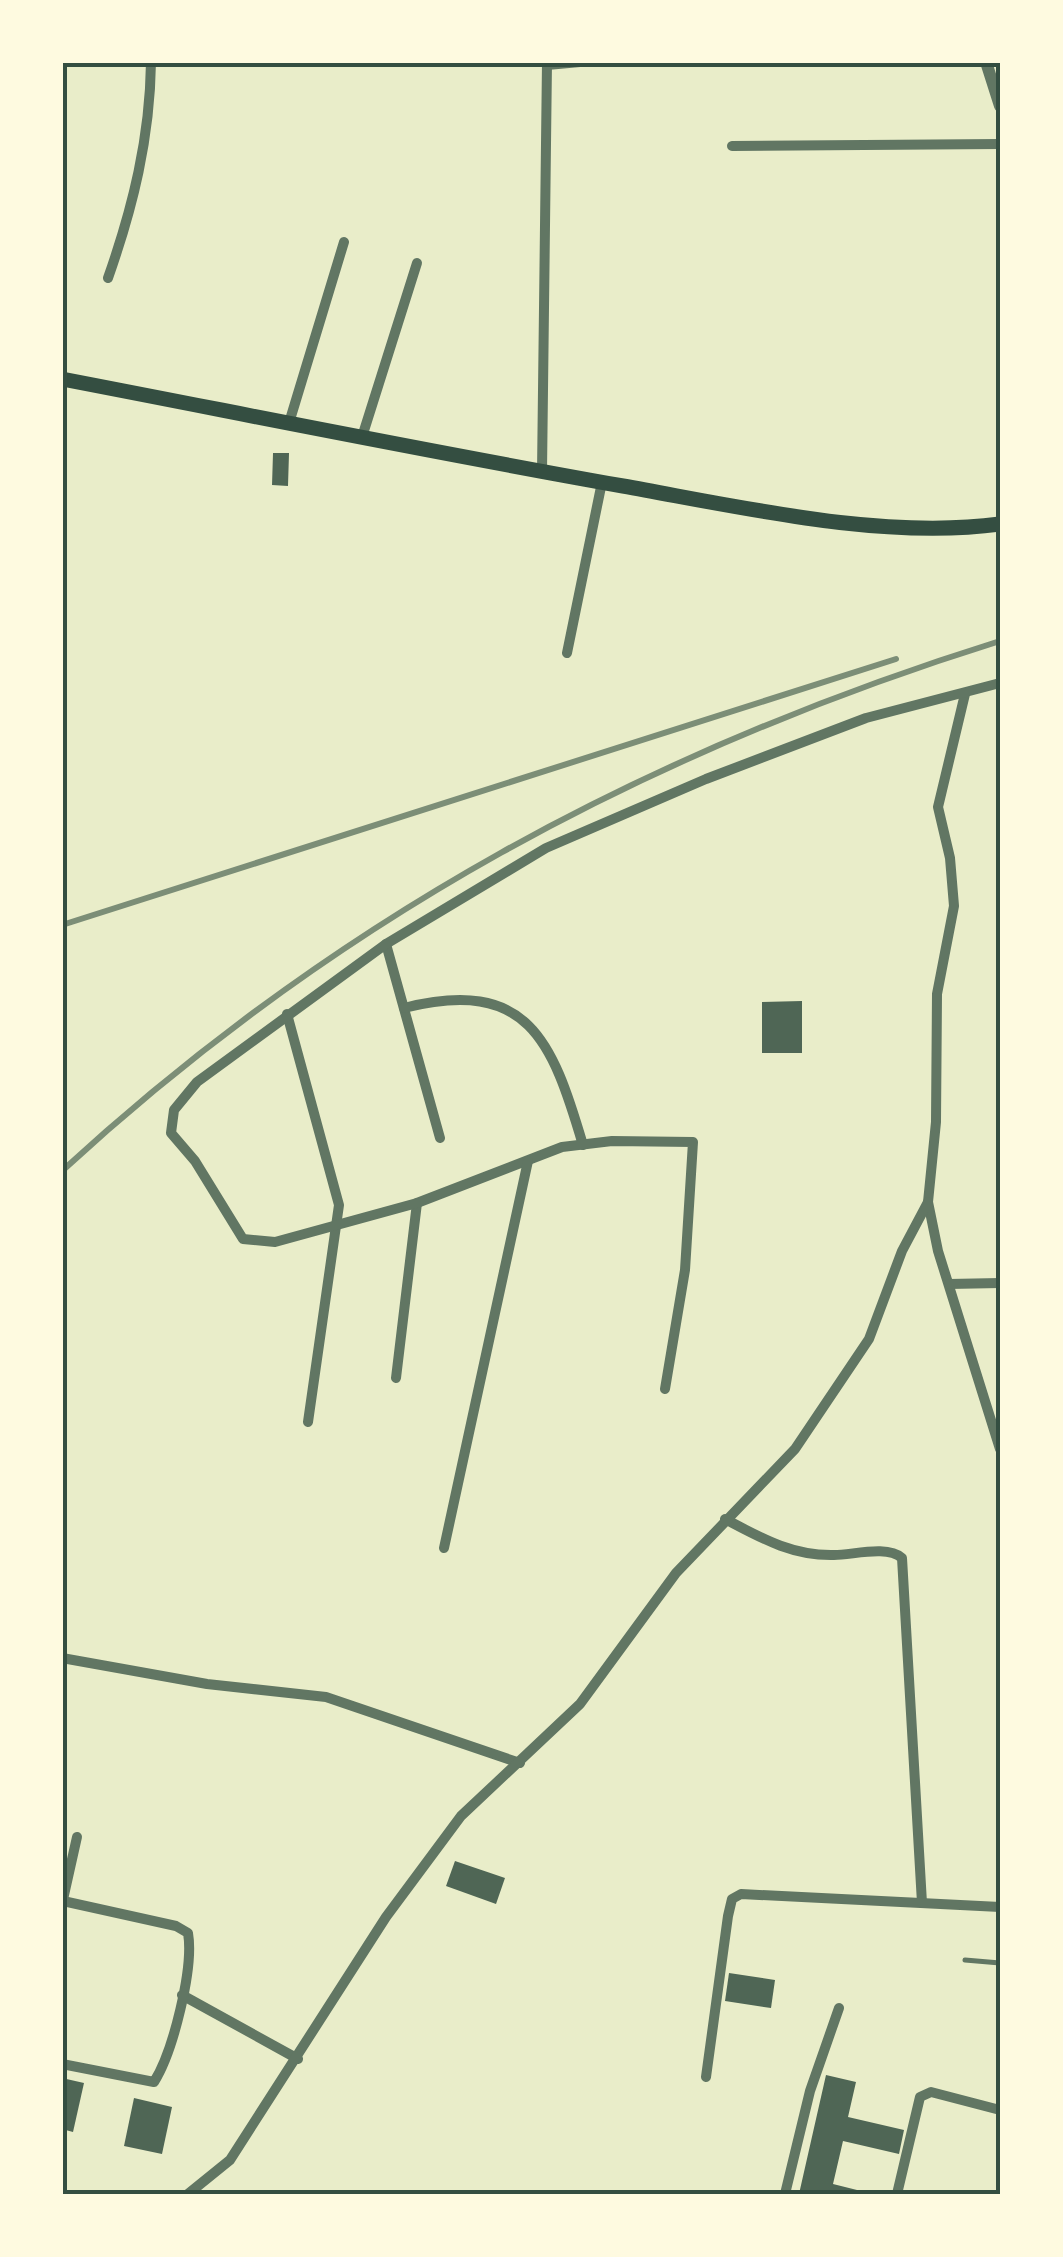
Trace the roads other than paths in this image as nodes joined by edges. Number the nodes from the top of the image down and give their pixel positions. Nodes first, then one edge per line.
1 (151, 62) edge
2 (580, 62) edge
3 (986, 62) edge
4 (547, 64) edge
5 (1000, 106) edge
6 (1000, 144) edge
7 (732, 146) dead end
8 (344, 242) dead end
9 (417, 264) dead end
10 (108, 278) dead end
11 (62, 379) edge
12 (288, 423) junction
13 (362, 437) junction
14 (542, 472) junction
15 (602, 482) junction
16 (1000, 524) edge
17 (567, 652) dead end
18 (1000, 683) edge
19 (965, 694) junction
20 (386, 944) junction
21 (404, 1008) junction
22 (287, 1014) junction
23 (440, 1138) dead end
24 (583, 1144) junction
25 (528, 1161) junction
26 (418, 1202) junction
27 (928, 1202) junction
28 (338, 1222) junction
29 (1000, 1283) edge
30 (950, 1284) junction
31 (396, 1378) dead end
32 (665, 1389) dead end
33 (308, 1422) dead end
34 (1000, 1449) edge
35 (724, 1518) junction
36 (444, 1548) dead end
37 (62, 1658) edge
38 (520, 1762) junction
39 (77, 1837) dead end
40 (63, 1903) edge
41 (922, 1903) junction
42 (1000, 1907) edge
43 (966, 1960) dead end
44 (1000, 1964) edge
45 (182, 1995) junction
46 (838, 2008) dead end
47 (298, 2060) junction
48 (62, 2064) edge
49 (706, 2077) dead end
50 (1000, 2110) edge
51 (188, 2194) edge
52 (784, 2194) edge
53 (897, 2194) edge

1 - 10 street
2 - 4 street
3 - 5 street
4 - 14 street
6 - 7 street
8 - 12 street
9 - 13 street
11 - 12 main road
12 - 13 main road
13 - 14 main road
14 - 15 main road
15 - 16 main road
15 - 17 street
18 - 19 street
19 - 20 street
19 - 27 street
20 - 21 street
20 - 22 street
21 - 23 street
21 - 24 street
22 - 28 street
22 - 28 street
24 - 25 street
24 - 32 street
25 - 26 street
25 - 36 street
26 - 28 street
26 - 31 street
27 - 30 street
27 - 35 street
28 - 33 street
29 - 30 street
30 - 34 street
35 - 38 street
35 - 41 street
37 - 38 street
38 - 47 street
39 - 40 street
40 - 45 street
41 - 42 street
41 - 49 street
43 - 44 lane
45 - 47 street
45 - 48 street
46 - 52 street
47 - 51 street
50 - 53 street

